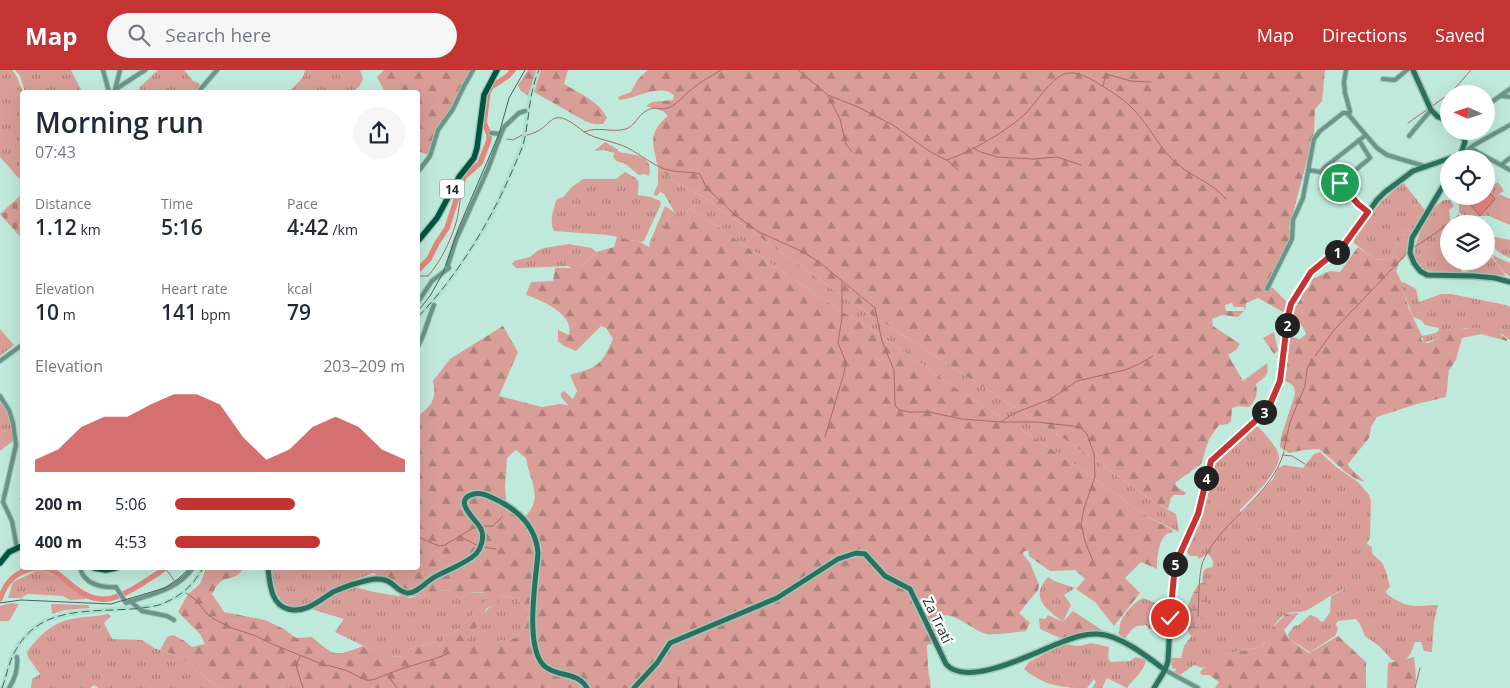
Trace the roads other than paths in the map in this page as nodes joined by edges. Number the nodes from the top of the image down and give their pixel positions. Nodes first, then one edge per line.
1 (103, 70) edge
2 (120, 70) edge
3 (145, 70) edge
4 (217, 70) edge
5 (473, 70) edge
6 (497, 70) edge
7 (1346, 70) edge
8 (1407, 70) edge
9 (1414, 70) edge
10 (1383, 79) dead end
11 (108, 90) edge
12 (114, 90) edge
13 (115, 90) edge
14 (200, 90) edge
15 (1510, 90) edge
16 (1502, 96) junction
17 (1510, 96) edge
18 (1495, 100) edge
19 (1431, 110) junction
20 (525, 112) dead end
21 (1349, 115) junction
22 (1440, 118) edge
23 (1510, 125) edge
24 (492, 133) dead end
25 (501, 134) junction
26 (1366, 136) junction
27 (1409, 136) dead end
28 (1359, 140) junction
29 (1470, 148) junction
30 (1468, 150) edge
31 (1510, 158) edge
32 (1440, 162) edge
33 (1500, 165) junction
34 (1424, 166) junction
35 (420, 169) edge
36 (1308, 170) junction
37 (1510, 170) edge
38 (1321, 172) junction
39 (1340, 183) junction
40 (1440, 191) edge
41 (1368, 212) junction
42 (420, 239) edge
43 (1510, 282) edge
44 (1267, 289) dead end
45 (420, 299) edge
46 (434, 305) dead end
47 (420, 343) edge
48 (20, 346) edge
49 (0, 361) edge
50 (0, 396) edge
51 (20, 547) edge
52 (0, 563) edge
53 (81, 570) edge
54 (191, 570) edge
55 (268, 570) edge
56 (126, 601) junction
57 (174, 620) dead end
58 (17, 657) dead end
59 (1164, 670) junction
60 (9, 688) edge
61 (587, 688) edge
62 (634, 688) edge
63 (1154, 688) edge
64 (1198, 688) edge

1 - 11 street
2 - 12 street
3 - 13 street
4 - 14 street
5 - 35 street
6 - 42 main road, 14
7 - 21 street
8 - 10 street
9 - 19 street
15 - 16 street
16 - 17 street
16 - 18 street
19 - 22 street
19 - 27 street
20 - 25 street
21 - 26 street
21 - 36 street
23 - 29 street
24 - 25 street
25 - 45 street
26 - 28 street
26 - 34 street
28 - 38 street
28 - 39 street
29 - 30 street
29 - 33 street
31 - 33 street
32 - 34 street
33 - 37 street
34 - 41 street
36 - 38 street
36 - 44 street
38 - 39 street
39 - 41 street
40 - 43 street
41 - 59 street
46 - 47 street
48 - 49 street
50 - 51 street
51 - 52 main road
53 - 56 street
54 - 56 street
55 - 61 street
56 - 57 street
58 - 60 street
59 - 62 street, Za Tratí
59 - 63 street
59 - 64 street

